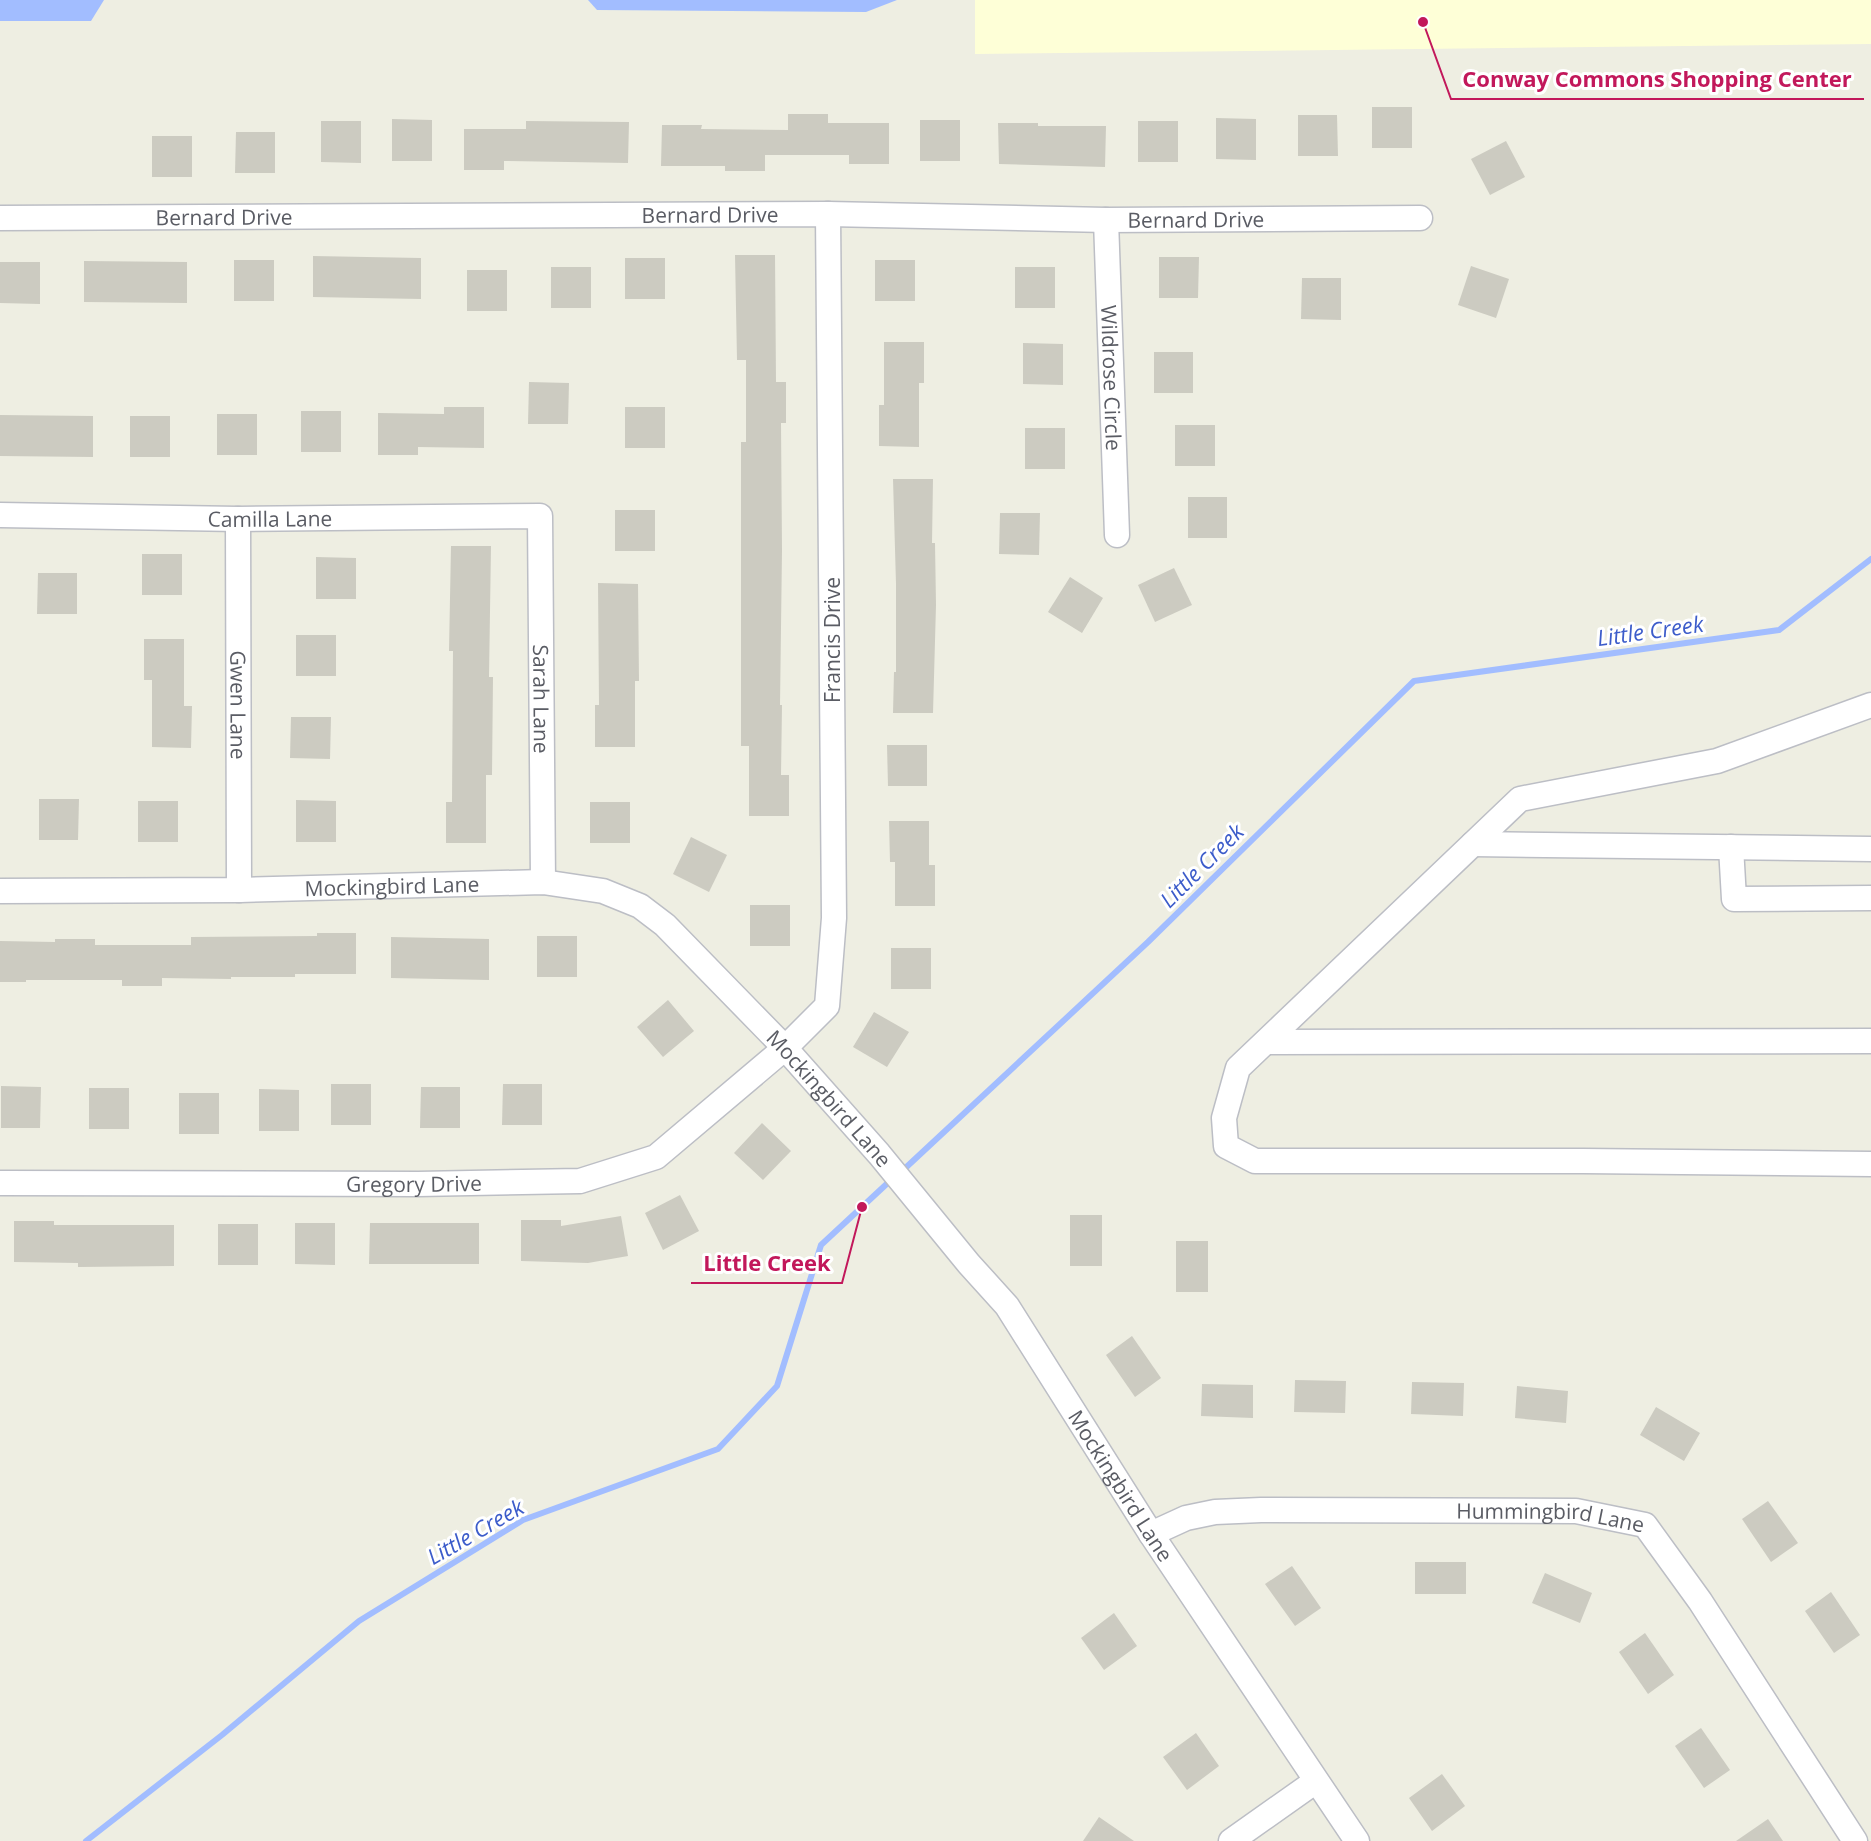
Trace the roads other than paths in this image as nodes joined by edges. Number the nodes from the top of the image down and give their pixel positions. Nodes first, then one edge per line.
1 (828, 214) junction
2 (0, 218) edge
3 (1420, 219) dead end
4 (1106, 220) junction
5 (0, 515) edge
6 (540, 516) joint
7 (238, 519) junction
8 (1117, 535) dead end
9 (1871, 705) edge
10 (1473, 844) junction
11 (1731, 847) junction
12 (1871, 849) edge
13 (543, 882) junction
14 (239, 890) junction
15 (0, 891) edge
16 (1871, 898) edge
17 (1871, 1041) edge
18 (1266, 1042) junction
19 (785, 1048) junction
20 (1871, 1164) edge
21 (0, 1183) edge
22 (1150, 1534) junction
23 (1316, 1781) junction
24 (1350, 1838) edge
25 (1231, 1841) edge
26 (1855, 1841) edge

1 - 2 street, Bernard Drive
1 - 4 street, Bernard Drive
1 - 19 street, Francis Drive
3 - 4 street, Bernard Drive
4 - 8 street, Wildrose Circle
5 - 7 street, Camilla Lane
6 - 7 street, Camilla Lane
6 - 13 street, Sarah Lane
7 - 14 street, Gwen Lane
9 - 10 street
10 - 11 street
10 - 18 street
11 - 12 street
11 - 16 street
13 - 14 street, Mockingbird Lane
13 - 19 street, Mockingbird Lane
14 - 15 street, Mockingbird Lane
17 - 18 street
18 - 20 street
19 - 21 street, Gregory Drive
19 - 22 street, Mockingbird Lane
22 - 23 street, Mockingbird Lane
22 - 26 street, Hummingbird Lane
23 - 24 street, Mockingbird Lane
23 - 25 street

